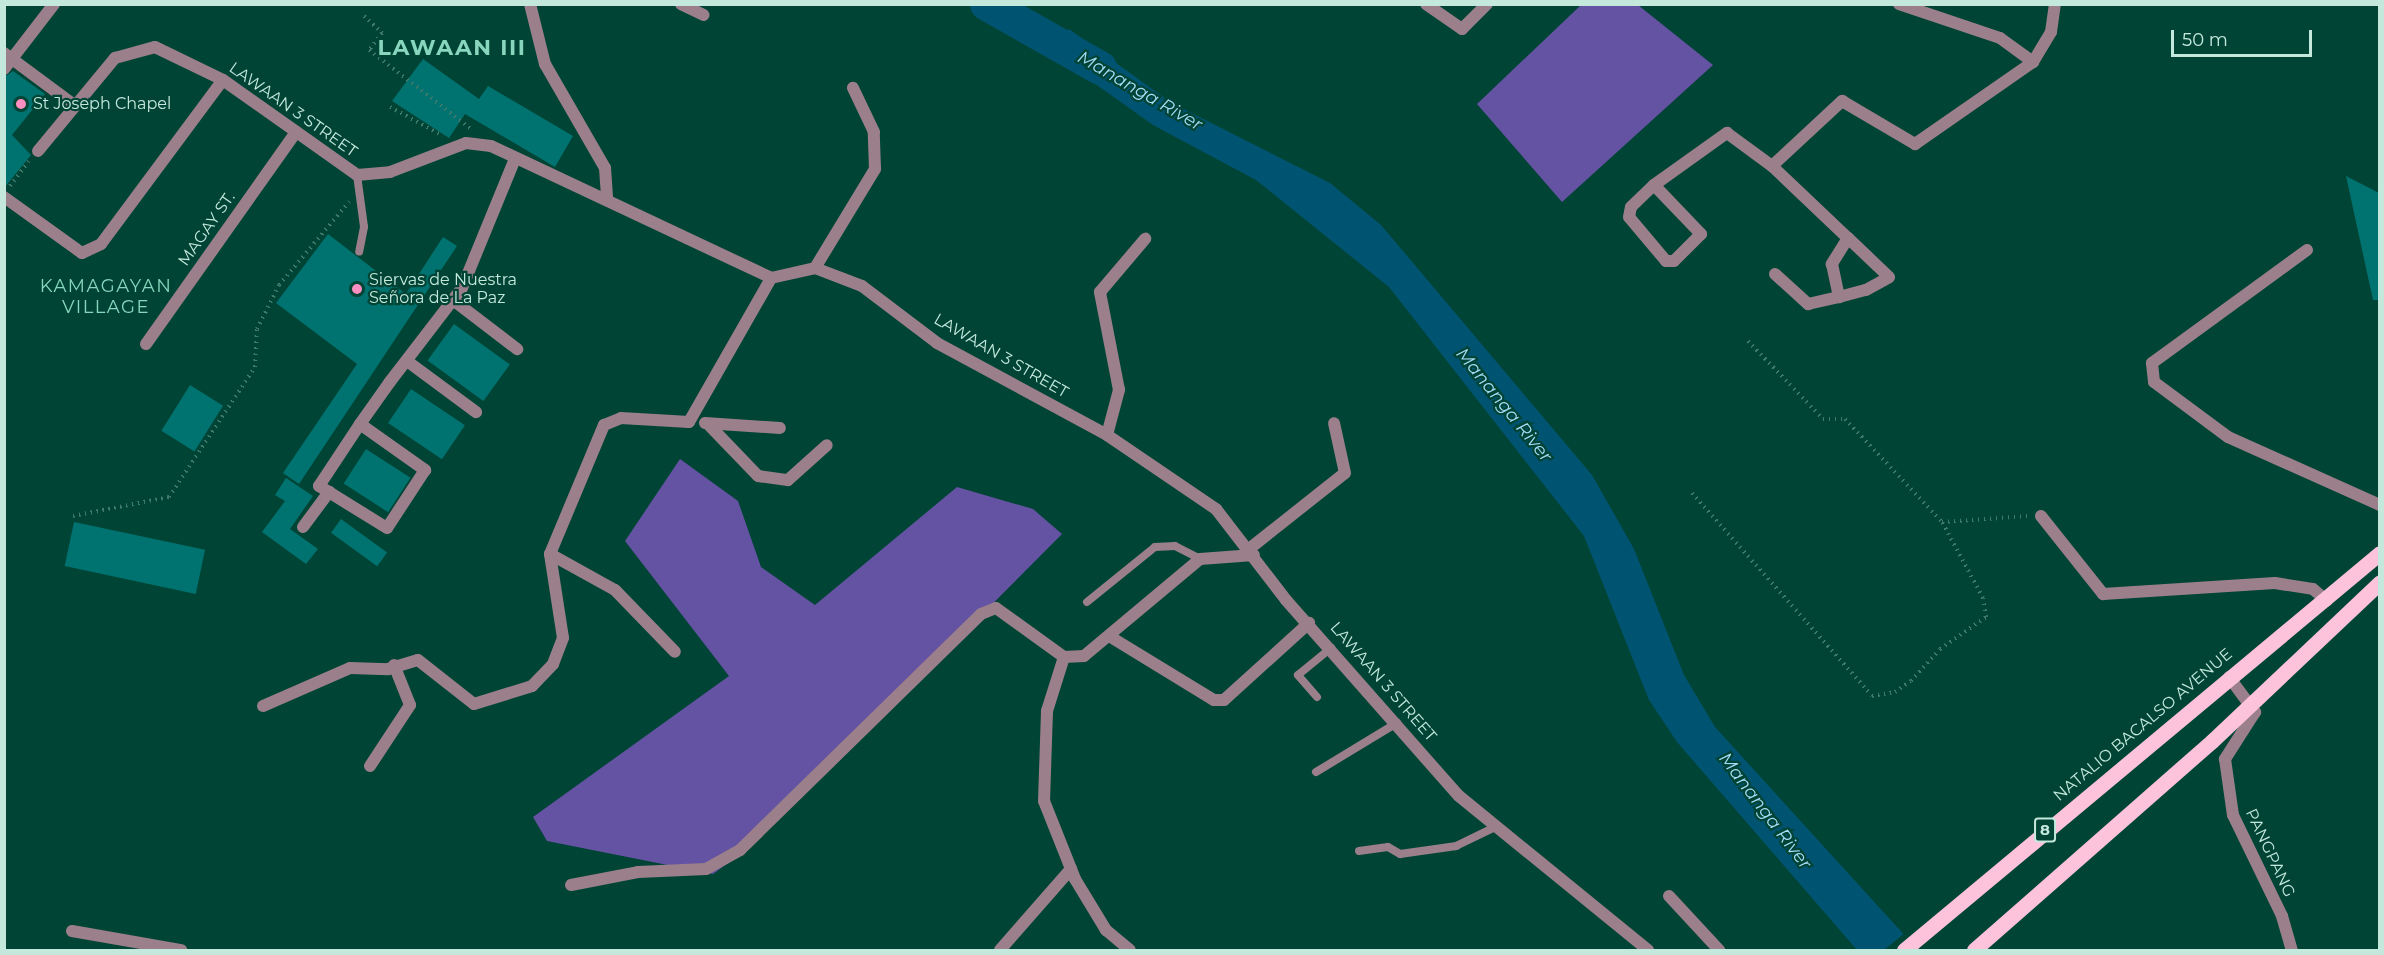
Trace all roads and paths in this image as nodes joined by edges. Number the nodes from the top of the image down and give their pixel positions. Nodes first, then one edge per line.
1 (54, 4) edge
2 (530, 4) edge
3 (681, 4) edge
4 (1426, 4) edge
5 (1487, 4) edge
6 (1899, 4) edge
7 (2055, 4) edge
8 (704, 15) dead end
9 (364, 16) dead end
10 (8, 56) edge
11 (2033, 62) junction
12 (4, 69) edge
13 (223, 80) junction
14 (853, 88) dead end
15 (74, 105) junction
16 (390, 107) dead end
17 (296, 132) junction
18 (490, 146) junction
19 (455, 148) junction
20 (38, 151) joint
21 (515, 159) junction
22 (1772, 166) junction
23 (357, 175) junction
24 (1654, 185) junction
25 (5, 193) edge
26 (607, 198) junction
27 (361, 200) junction
28 (1848, 238) junction
29 (1145, 239) dead end
30 (2307, 250) dead end
31 (360, 252) dead end
32 (815, 268) junction
33 (1775, 274) dead end
34 (771, 278) junction
35 (1839, 297) junction
36 (453, 300) junction
37 (1748, 341) dead end
38 (146, 344) dead end
39 (517, 349) dead end
40 (407, 361) junction
41 (476, 412) dead end
42 (689, 422) junction
43 (708, 423) junction
44 (1334, 423) dead end
45 (360, 424) junction
46 (780, 428) dead end
47 (1107, 435) junction
48 (827, 445) dead end
49 (329, 492) junction
50 (1692, 493) dead end
51 (2379, 505) edge
52 (73, 516) dead end
53 (2041, 516) joint
54 (1942, 522) junction
55 (303, 527) dead end
56 (1252, 552) junction
57 (2379, 553) edge
58 (550, 554) junction
59 (1200, 559) junction
60 (2379, 582) edge
61 (2327, 601) junction
62 (1087, 602) dead end
63 (1309, 623) junction
64 (1109, 636) junction
65 (1331, 648) junction
66 (675, 652) dead end
67 (1064, 657) junction
68 (394, 665) junction
69 (2229, 677) junction
70 (1317, 697) dead end
71 (2249, 702) junction
72 (263, 706) dead end
73 (1397, 723) junction
74 (370, 766) dead end
75 (1316, 772) dead end
76 (1493, 828) junction
77 (1359, 851) dead end
78 (1071, 869) junction
79 (571, 885) dead end
80 (1669, 896) dead end
81 (72, 931) dead end
82 (148, 948) edge
83 (181, 951) edge
84 (1000, 951) edge
85 (1130, 951) edge
86 (1648, 951) edge
87 (1719, 951) edge
88 (1904, 951) edge
89 (1974, 951) edge
90 (2292, 951) edge

1 - 10 street
2 - 26 street
3 - 8 street
4 - 5 street
6 - 11 street
7 - 11 street
9 - 18 path
10 - 12 street
10 - 15 street
11 - 22 street
13 - 15 street, LAWAAN 3 STREET
13 - 17 street, LAWAAN 3 STREET
13 - 25 street
14 - 32 street
15 - 20 street
16 - 19 path
17 - 23 street, LAWAAN 3 STREET
17 - 38 street, MAGAY ST.
18 - 19 street, LAWAAN 3 STREET
18 - 21 street, LAWAAN 3 STREET
19 - 23 street, LAWAAN 3 STREET
20 - 25 path
21 - 26 street, LAWAAN 3 STREET
21 - 36 street
22 - 24 street
22 - 28 street
23 - 27 lane
24 - 24 street
26 - 34 street, LAWAAN 3 STREET
27 - 31 lane
27 - 52 path
28 - 35 street
28 - 35 street
29 - 47 street
30 - 51 street
32 - 34 street
32 - 47 street, LAWAAN 3 STREET
33 - 35 street
34 - 42 street
36 - 39 street
36 - 40 street
37 - 54 path
40 - 41 street
40 - 45 street
42 - 43 street
42 - 58 street
43 - 46 street
43 - 48 street
44 - 56 street
45 - 49 street
45 - 49 street
47 - 56 street, LAWAAN 3 STREET
49 - 55 street
50 - 54 path
53 - 54 path
53 - 61 street
56 - 59 street
56 - 63 street, LAWAAN 3 STREET
57 - 61 main road, NATALIO BACALSO AVENUE / 8
58 - 66 street
58 - 68 street
59 - 62 lane
59 - 64 street
60 - 71 main road
61 - 69 main road, NATALIO BACALSO AVENUE / 8
63 - 64 street
63 - 65 street, LAWAAN 3 STREET
64 - 67 street
65 - 70 lane
65 - 73 street, LAWAAN 3 STREET
67 - 78 street
67 - 79 street
68 - 72 street
68 - 74 street
69 - 71 street
69 - 88 main road, NATALIO BACALSO AVENUE / 8
71 - 89 main road
71 - 90 street, PANGPANG
73 - 75 lane
73 - 76 street, LAWAAN 3 STREET
76 - 77 lane
76 - 86 street, LAWAAN 3 STREET
78 - 84 street
78 - 85 street
80 - 87 street
81 - 82 street
82 - 83 street

